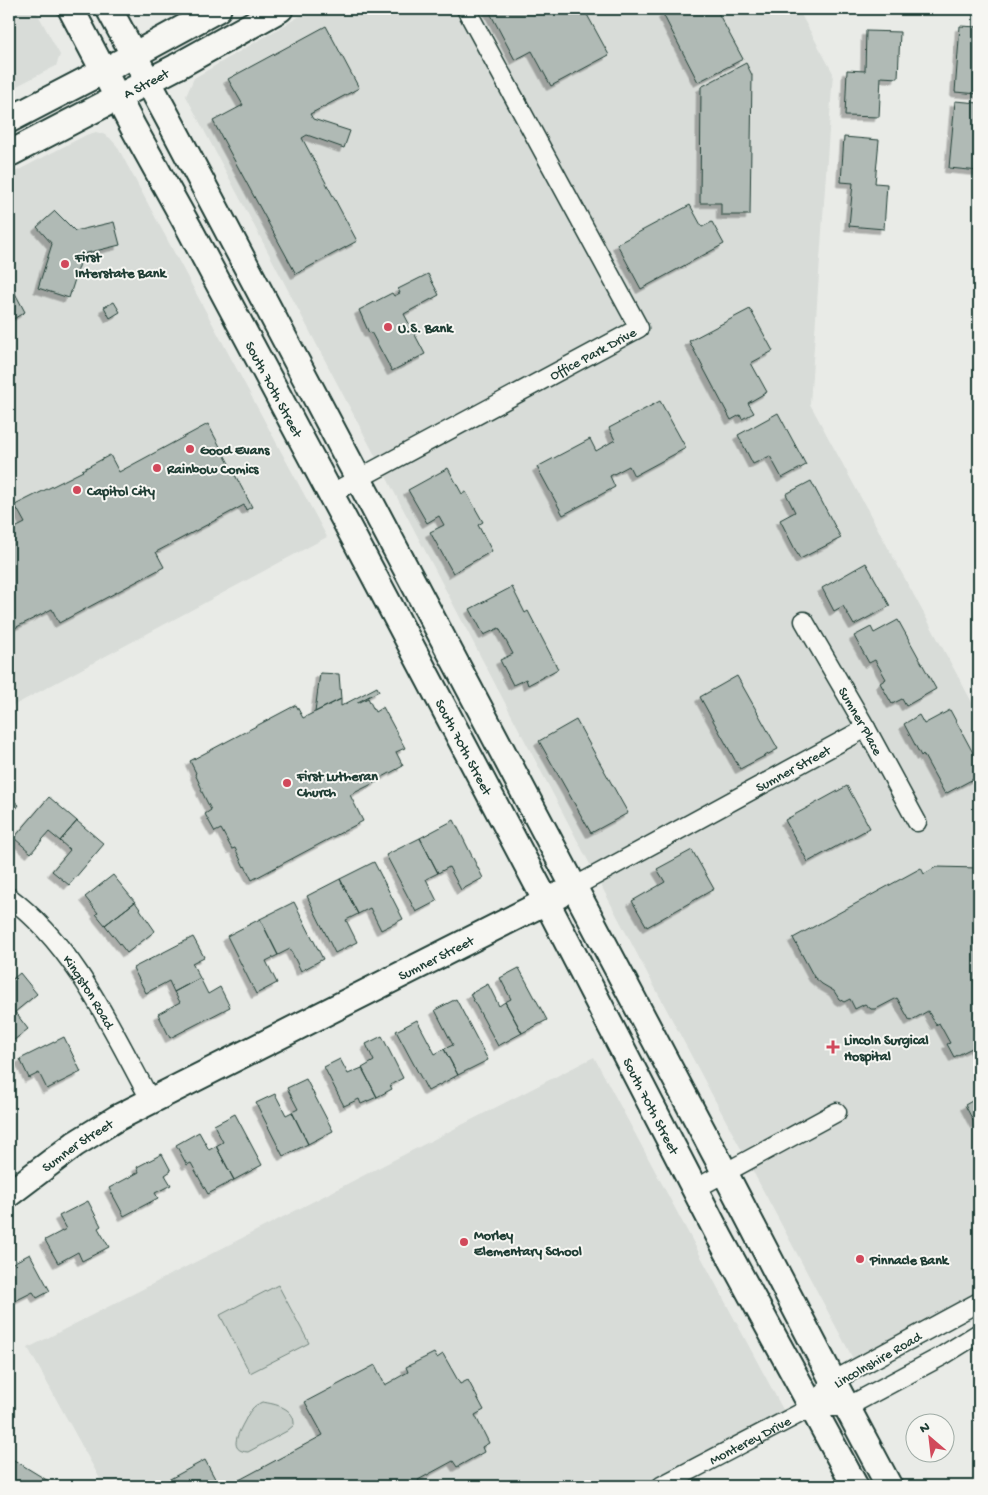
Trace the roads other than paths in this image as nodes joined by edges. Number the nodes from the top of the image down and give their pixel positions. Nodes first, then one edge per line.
1 (71, 9) edge
2 (109, 9) edge
3 (218, 9) edge
4 (280, 9) edge
5 (466, 9) edge
6 (134, 56) junction
7 (104, 71) junction
8 (148, 82) junction
9 (118, 98) junction
10 (9, 120) edge
11 (9, 154) edge
12 (358, 479) junction
13 (330, 494) junction
14 (804, 621) dead end
15 (866, 728) junction
16 (917, 822) dead end
17 (574, 887) junction
18 (9, 897) edge
19 (546, 901) junction
20 (152, 1101) junction
21 (837, 1112) dead end
22 (725, 1173) junction
23 (695, 1189) junction
24 (9, 1194) edge
25 (979, 1302) edge
26 (979, 1333) edge
27 (833, 1381) junction
28 (812, 1406) junction
29 (847, 1407) junction
30 (661, 1486) edge
31 (855, 1486) edge
32 (889, 1486) edge

1 - 7 main road, South 70th Street
2 - 6 main road
3 - 6 main road
4 - 8 main road, A Street
5 - 12 street, Office Park Drive
6 - 7 main road
6 - 8 main road
7 - 9 main road, South 70th Street
7 - 10 main road
8 - 9 main road, A Street
8 - 12 main road
9 - 11 main road, A Street
9 - 13 main road, South 70th Street
12 - 13 street, Office Park Drive
12 - 17 main road
13 - 19 main road, South 70th Street
14 - 15 street, Sumner Place
15 - 16 street, Sumner Place
15 - 17 street, Sumner Street
17 - 19 main road, Sumner Street
17 - 22 main road
18 - 20 street, Kingston Road
19 - 20 main road, Sumner Street
19 - 23 main road, South 70th Street
20 - 24 main road, Sumner Street
21 - 22 street
22 - 23 street
22 - 27 main road
23 - 28 main road, South 70th Street
25 - 27 street, Lincolnshire Road
26 - 29 street, Lincolnshire Road
27 - 28 street, Lincolnshire Road
27 - 29 main road
28 - 29 street, Lincolnshire Road
28 - 30 street, Monterey Drive
28 - 31 main road, South 70th Street
29 - 32 main road

